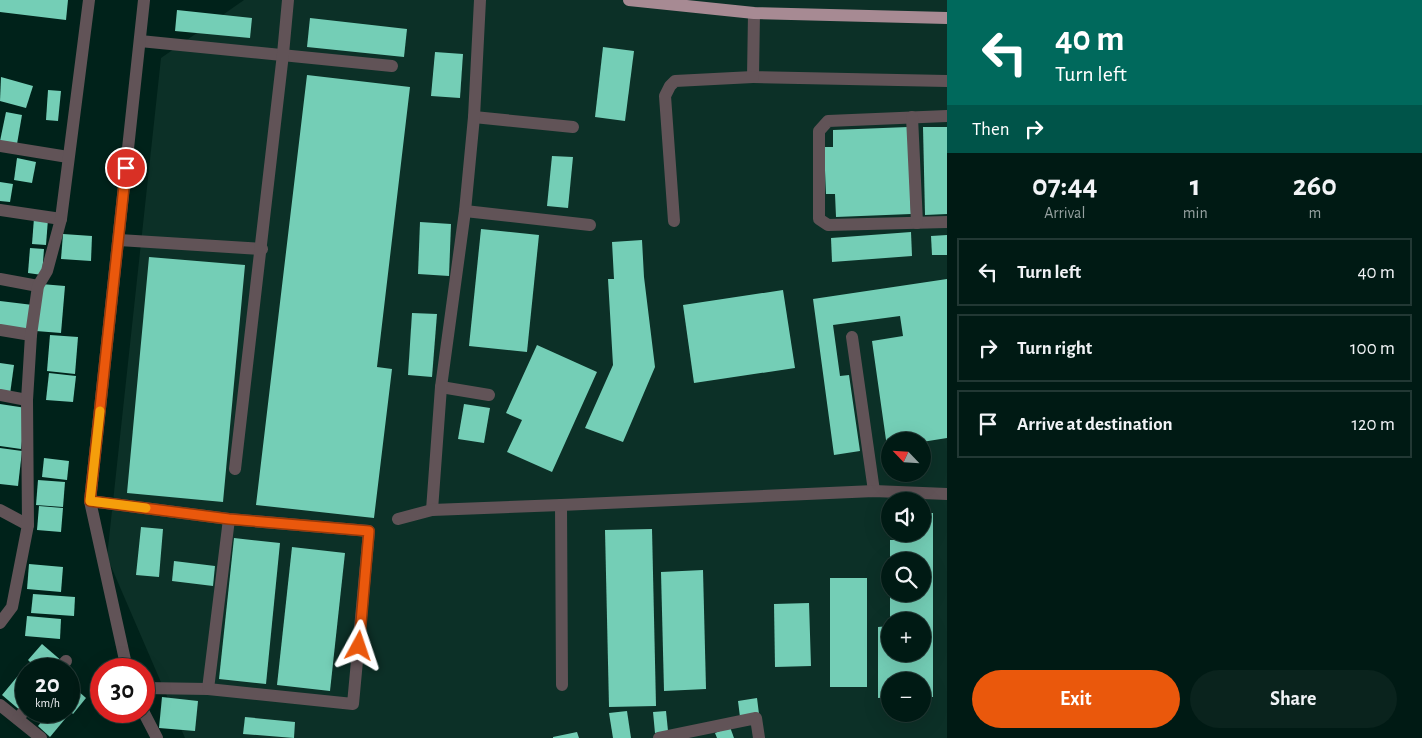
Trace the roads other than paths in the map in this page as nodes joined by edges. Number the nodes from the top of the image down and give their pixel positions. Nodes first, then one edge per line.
1 (89, 0) edge
2 (144, 0) edge
3 (288, 0) edge
4 (480, 0) edge
5 (628, 0) edge
6 (754, 14) junction
7 (947, 18) edge
8 (140, 41) junction
9 (283, 54) junction
10 (392, 66) dead end
11 (753, 77) junction
12 (947, 82) edge
13 (947, 116) edge
14 (912, 117) junction
15 (474, 118) junction
16 (573, 127) dead end
17 (0, 146) edge
18 (68, 157) junction
19 (0, 210) edge
20 (465, 210) junction
21 (61, 218) junction
22 (674, 221) dead end
23 (947, 222) edge
24 (917, 223) junction
25 (590, 224) dead end
26 (119, 240) junction
27 (262, 249) junction
28 (0, 279) edge
29 (38, 286) junction
30 (0, 330) edge
31 (31, 335) junction
32 (852, 337) dead end
33 (441, 387) junction
34 (0, 395) edge
35 (489, 395) dead end
36 (27, 400) junction
37 (235, 469) dead end
38 (874, 491) junction
39 (947, 494) edge
40 (90, 501) junction
41 (561, 505) junction
42 (0, 510) edge
43 (432, 510) junction
44 (398, 518) dead end
45 (229, 519) junction
46 (28, 526) junction
47 (0, 600) edge
48 (12, 607) junction
49 (0, 622) edge
50 (125, 658) edge
51 (562, 685) dead end
52 (155, 688) edge
53 (208, 689) junction
54 (0, 705) edge
55 (15, 717) edge
56 (23, 723) edge
57 (149, 723) edge
58 (41, 738) edge
59 (157, 738) edge
60 (659, 738) edge
61 (759, 738) edge

1 - 18 street
2 - 8 street
3 - 9 street
4 - 15 street
5 - 6 main road
6 - 7 main road
6 - 11 street
8 - 9 street
8 - 26 street
9 - 10 street
9 - 27 street
11 - 12 street
11 - 22 street
13 - 14 street
14 - 24 street
14 - 24 street
15 - 16 street
15 - 20 street
17 - 18 street
18 - 21 street
19 - 21 street
20 - 25 street
20 - 33 street
21 - 29 street
23 - 24 street
26 - 27 street
26 - 40 street
27 - 37 street
28 - 29 street
29 - 31 street
30 - 31 street
31 - 36 street
32 - 38 street
33 - 35 street
33 - 43 street
34 - 36 street
36 - 46 street
38 - 39 street
38 - 41 street
40 - 45 street
40 - 50 street
41 - 43 street
41 - 51 street
42 - 46 street
43 - 44 street
45 - 53 street
45 - 53 street
46 - 48 street
47 - 48 street
48 - 49 street
52 - 53 street
54 - 55 street
56 - 58 street
57 - 59 street
60 - 61 street

